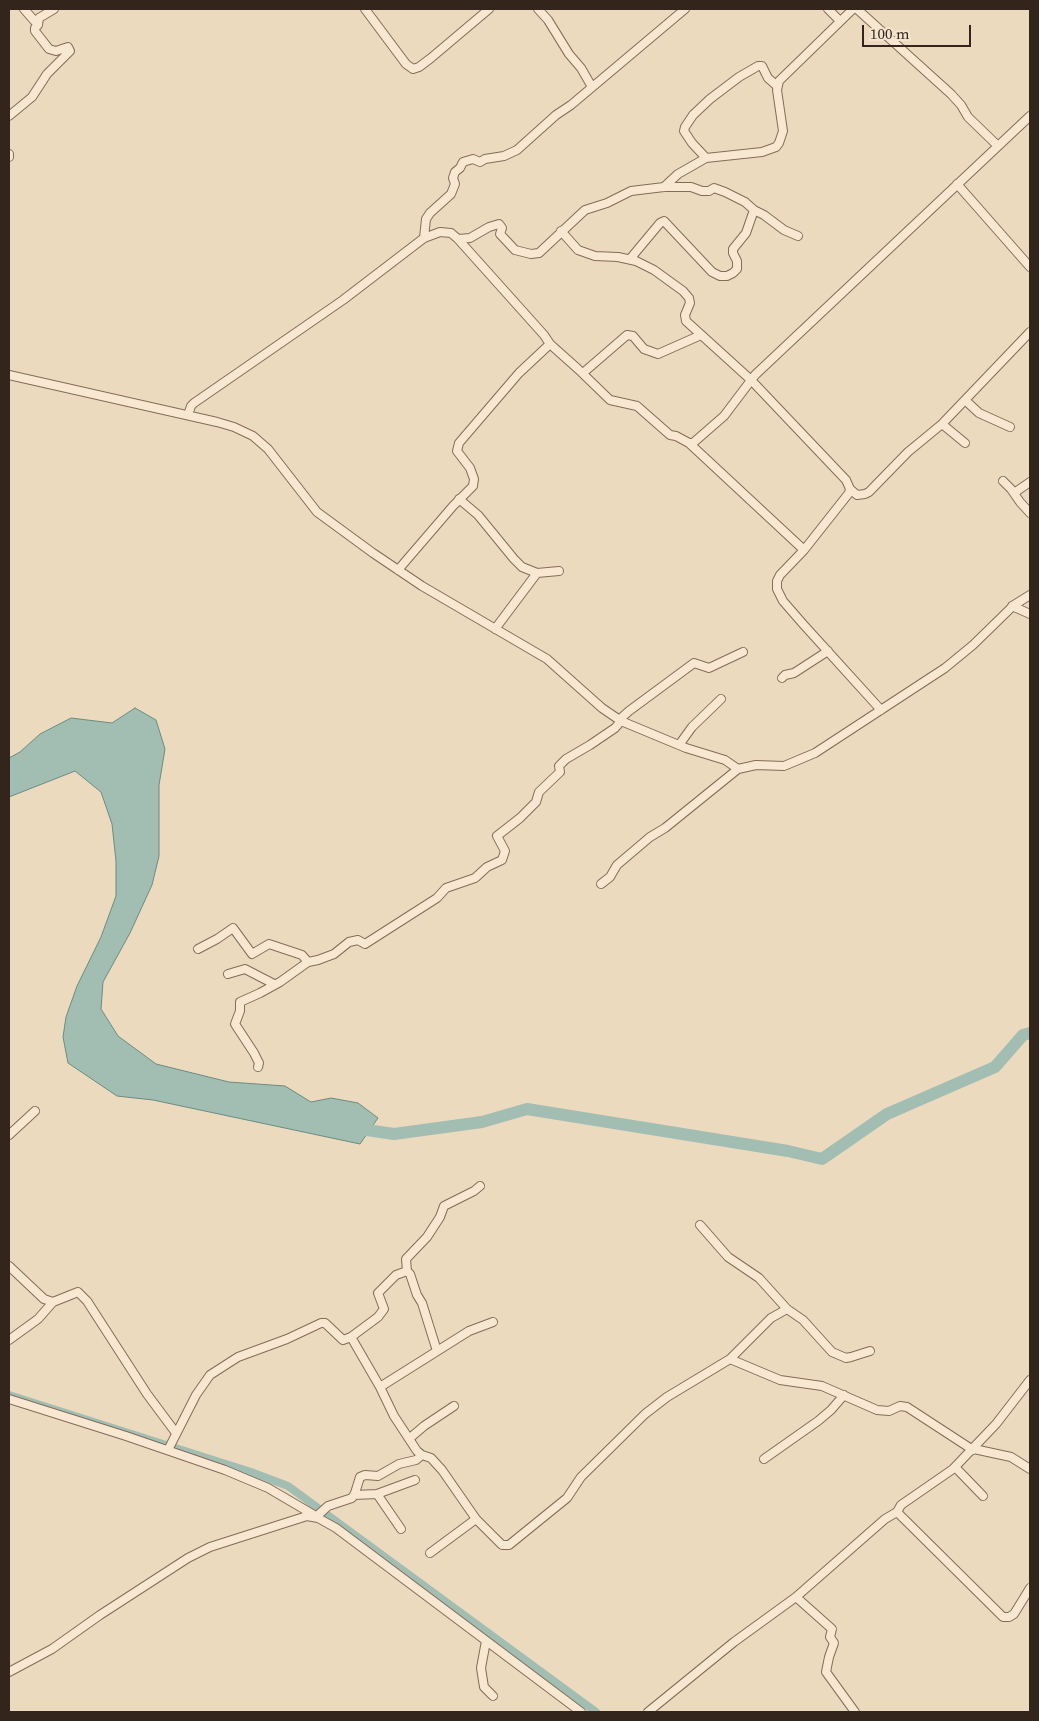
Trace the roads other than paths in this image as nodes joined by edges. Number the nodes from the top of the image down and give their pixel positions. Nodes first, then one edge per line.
1 (24, 9) edge
2 (54, 9) edge
3 (365, 9) edge
4 (489, 9) edge
5 (538, 9) edge
6 (685, 9) edge
7 (828, 9) edge
8 (853, 9) edge
9 (858, 9) edge
10 (840, 21) junction
11 (38, 25) junction
12 (777, 86) junction
13 (592, 87) junction
14 (9, 116) edge
15 (1030, 116) edge
16 (998, 146) junction
17 (706, 158) junction
18 (957, 184) junction
19 (664, 187) junction
20 (754, 210) junction
21 (560, 232) junction
22 (798, 236) dead end
23 (424, 238) junction
24 (458, 239) junction
25 (630, 260) junction
26 (1030, 267) edge
27 (1030, 332) edge
28 (701, 335) junction
29 (550, 344) junction
30 (583, 373) junction
31 (9, 375) edge
32 (751, 380) junction
33 (965, 400) junction
34 (189, 412) junction
35 (942, 424) junction
36 (1010, 427) dead end
37 (689, 443) junction
38 (965, 443) dead end
39 (1002, 481) dead end
40 (1030, 482) edge
41 (850, 489) junction
42 (1014, 493) junction
43 (459, 499) junction
44 (1030, 513) edge
45 (804, 550) junction
46 (400, 567) junction
47 (559, 571) dead end
48 (537, 573) junction
49 (1030, 595) edge
50 (1012, 606) junction
51 (1030, 614) edge
52 (497, 627) junction
53 (828, 651) junction
54 (744, 652) dead end
55 (782, 678) dead end
56 (721, 700) dead end
57 (879, 707) junction
58 (622, 718) junction
59 (681, 742) junction
60 (738, 769) junction
61 (601, 884) dead end
62 (198, 949) dead end
63 (308, 962) junction
64 (228, 974) dead end
65 (274, 984) junction
66 (258, 1068) dead end
67 (35, 1111) dead end
68 (9, 1135) edge
69 (480, 1186) dead end
70 (700, 1225) dead end
71 (9, 1266) edge
72 (407, 1271) junction
73 (53, 1302) junction
74 (787, 1309) junction
75 (493, 1322) dead end
76 (351, 1337) junction
77 (9, 1340) edge
78 (437, 1351) junction
79 (870, 1351) dead end
80 (730, 1359) junction
81 (1030, 1380) edge
82 (380, 1387) junction
83 (844, 1395) junction
84 (9, 1399) edge
85 (454, 1406) dead end
86 (175, 1435) junction
87 (410, 1438) junction
88 (169, 1449) junction
89 (973, 1450) junction
90 (422, 1454) junction
91 (764, 1459) dead end
92 (956, 1467) junction
93 (1030, 1470) edge
94 (415, 1480) dead end
95 (377, 1494) junction
96 (354, 1496) junction
97 (983, 1496) dead end
98 (897, 1512) junction
99 (319, 1514) junction
100 (476, 1519) junction
101 (401, 1529) dead end
102 (430, 1553) dead end
103 (1030, 1588) edge
104 (796, 1597) junction
105 (486, 1641) junction
106 (9, 1672) edge
107 (493, 1696) dead end
108 (580, 1712) edge
109 (648, 1712) edge
110 (855, 1712) edge

1 - 11 street
2 - 11 street
3 - 4 street
5 - 13 street
6 - 13 street
7 - 10 street
8 - 10 street
9 - 16 street
10 - 12 street
11 - 14 street
12 - 17 street
12 - 17 street
13 - 23 street
15 - 16 street
16 - 18 street
17 - 19 street
18 - 26 street
18 - 32 street
19 - 20 street
19 - 21 street
20 - 22 street
20 - 25 street
21 - 24 street
21 - 25 street
23 - 24 street
23 - 34 street
24 - 29 street
25 - 28 street
27 - 33 street
28 - 30 street
28 - 32 street
29 - 30 street
29 - 43 street
30 - 37 street
31 - 34 street
32 - 37 street
32 - 41 street
33 - 35 street
33 - 36 street
34 - 46 street
35 - 38 street
35 - 41 street
37 - 45 street
39 - 42 street
40 - 42 street
41 - 45 street
42 - 44 street
43 - 46 street
43 - 48 street
45 - 53 street
46 - 52 street
47 - 48 street
48 - 52 street
49 - 50 street
50 - 51 street
50 - 57 street
52 - 58 street
53 - 55 street
53 - 57 street
54 - 58 street
56 - 59 street
57 - 60 street
58 - 59 street
58 - 63 street
59 - 60 street
60 - 61 street
62 - 63 street
63 - 65 street
64 - 65 street
65 - 66 street
67 - 68 street
69 - 72 street
70 - 74 street
71 - 73 street
72 - 76 street
72 - 78 street
73 - 77 street
73 - 86 street
74 - 79 street
74 - 80 street
75 - 78 street
76 - 82 street
76 - 86 street
78 - 82 street
80 - 83 street
80 - 100 street
81 - 89 street
82 - 87 street
83 - 89 street
83 - 91 street
84 - 88 street
85 - 87 street
86 - 88 street
87 - 90 street
88 - 99 street
89 - 92 street
89 - 93 street
90 - 96 street
90 - 100 street
92 - 97 street
92 - 98 street
94 - 95 street
95 - 96 street
95 - 101 street
96 - 99 street
98 - 103 street
98 - 104 street
99 - 105 street
99 - 106 street
100 - 102 street
104 - 109 street
104 - 110 street
105 - 107 street
105 - 108 street

